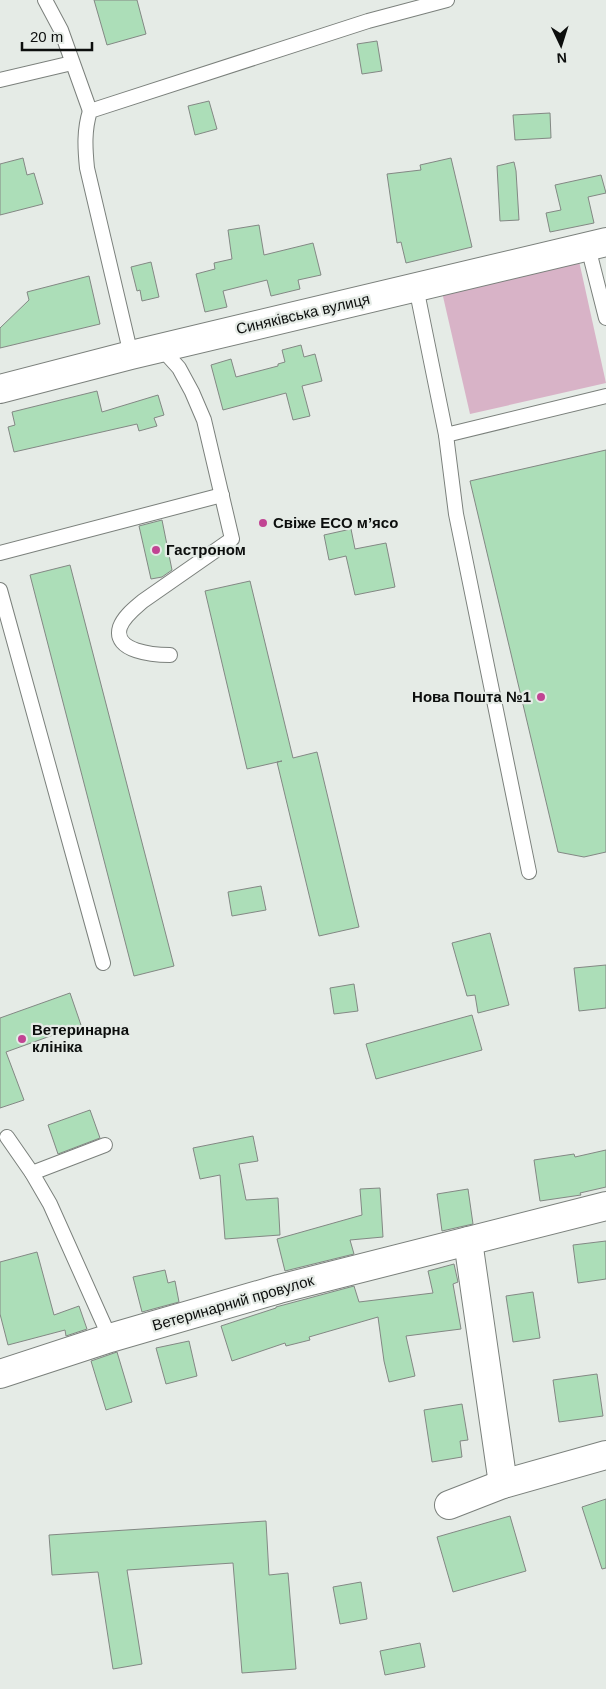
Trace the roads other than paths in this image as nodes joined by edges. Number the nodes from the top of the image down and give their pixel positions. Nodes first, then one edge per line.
1 (45, 0) edge
2 (448, 0) edge
3 (72, 63) junction
4 (0, 80) edge
5 (90, 111) junction
6 (597, 245) edge
7 (416, 287) junction
8 (606, 318) edge
9 (161, 348) junction
10 (131, 355) junction
11 (0, 389) edge
12 (606, 396) edge
13 (446, 435) junction
14 (222, 495) junction
15 (0, 553) edge
16 (0, 590) edge
17 (170, 655) dead end
18 (528, 872) dead end
19 (104, 963) dead end
20 (7, 1136) dead end
21 (105, 1145) dead end
22 (32, 1173) junction
23 (606, 1206) edge
24 (468, 1241) junction
25 (110, 1338) junction
26 (0, 1374) edge
27 (606, 1454) edge
28 (504, 1484) junction
29 (449, 1505) dead end

1 - 3 lane
2 - 5 lane
3 - 4 lane
3 - 5 lane
5 - 10 lane
6 - 7 street, Синяківська вулиця
6 - 8 lane
7 - 9 street, Синяківська вулиця
7 - 13 lane
9 - 10 street, Синяківська вулиця
9 - 14 lane
10 - 11 street, Синяківська вулиця
12 - 13 lane
13 - 18 lane
14 - 15 lane
14 - 17 lane
16 - 19 lane
20 - 22 lane
21 - 22 lane
22 - 25 lane
23 - 24 street, Ветеринарний провулок
24 - 25 street, Ветеринарний провулок
24 - 28 street
25 - 26 street, Ветеринарний провулок
27 - 28 street
28 - 29 street

